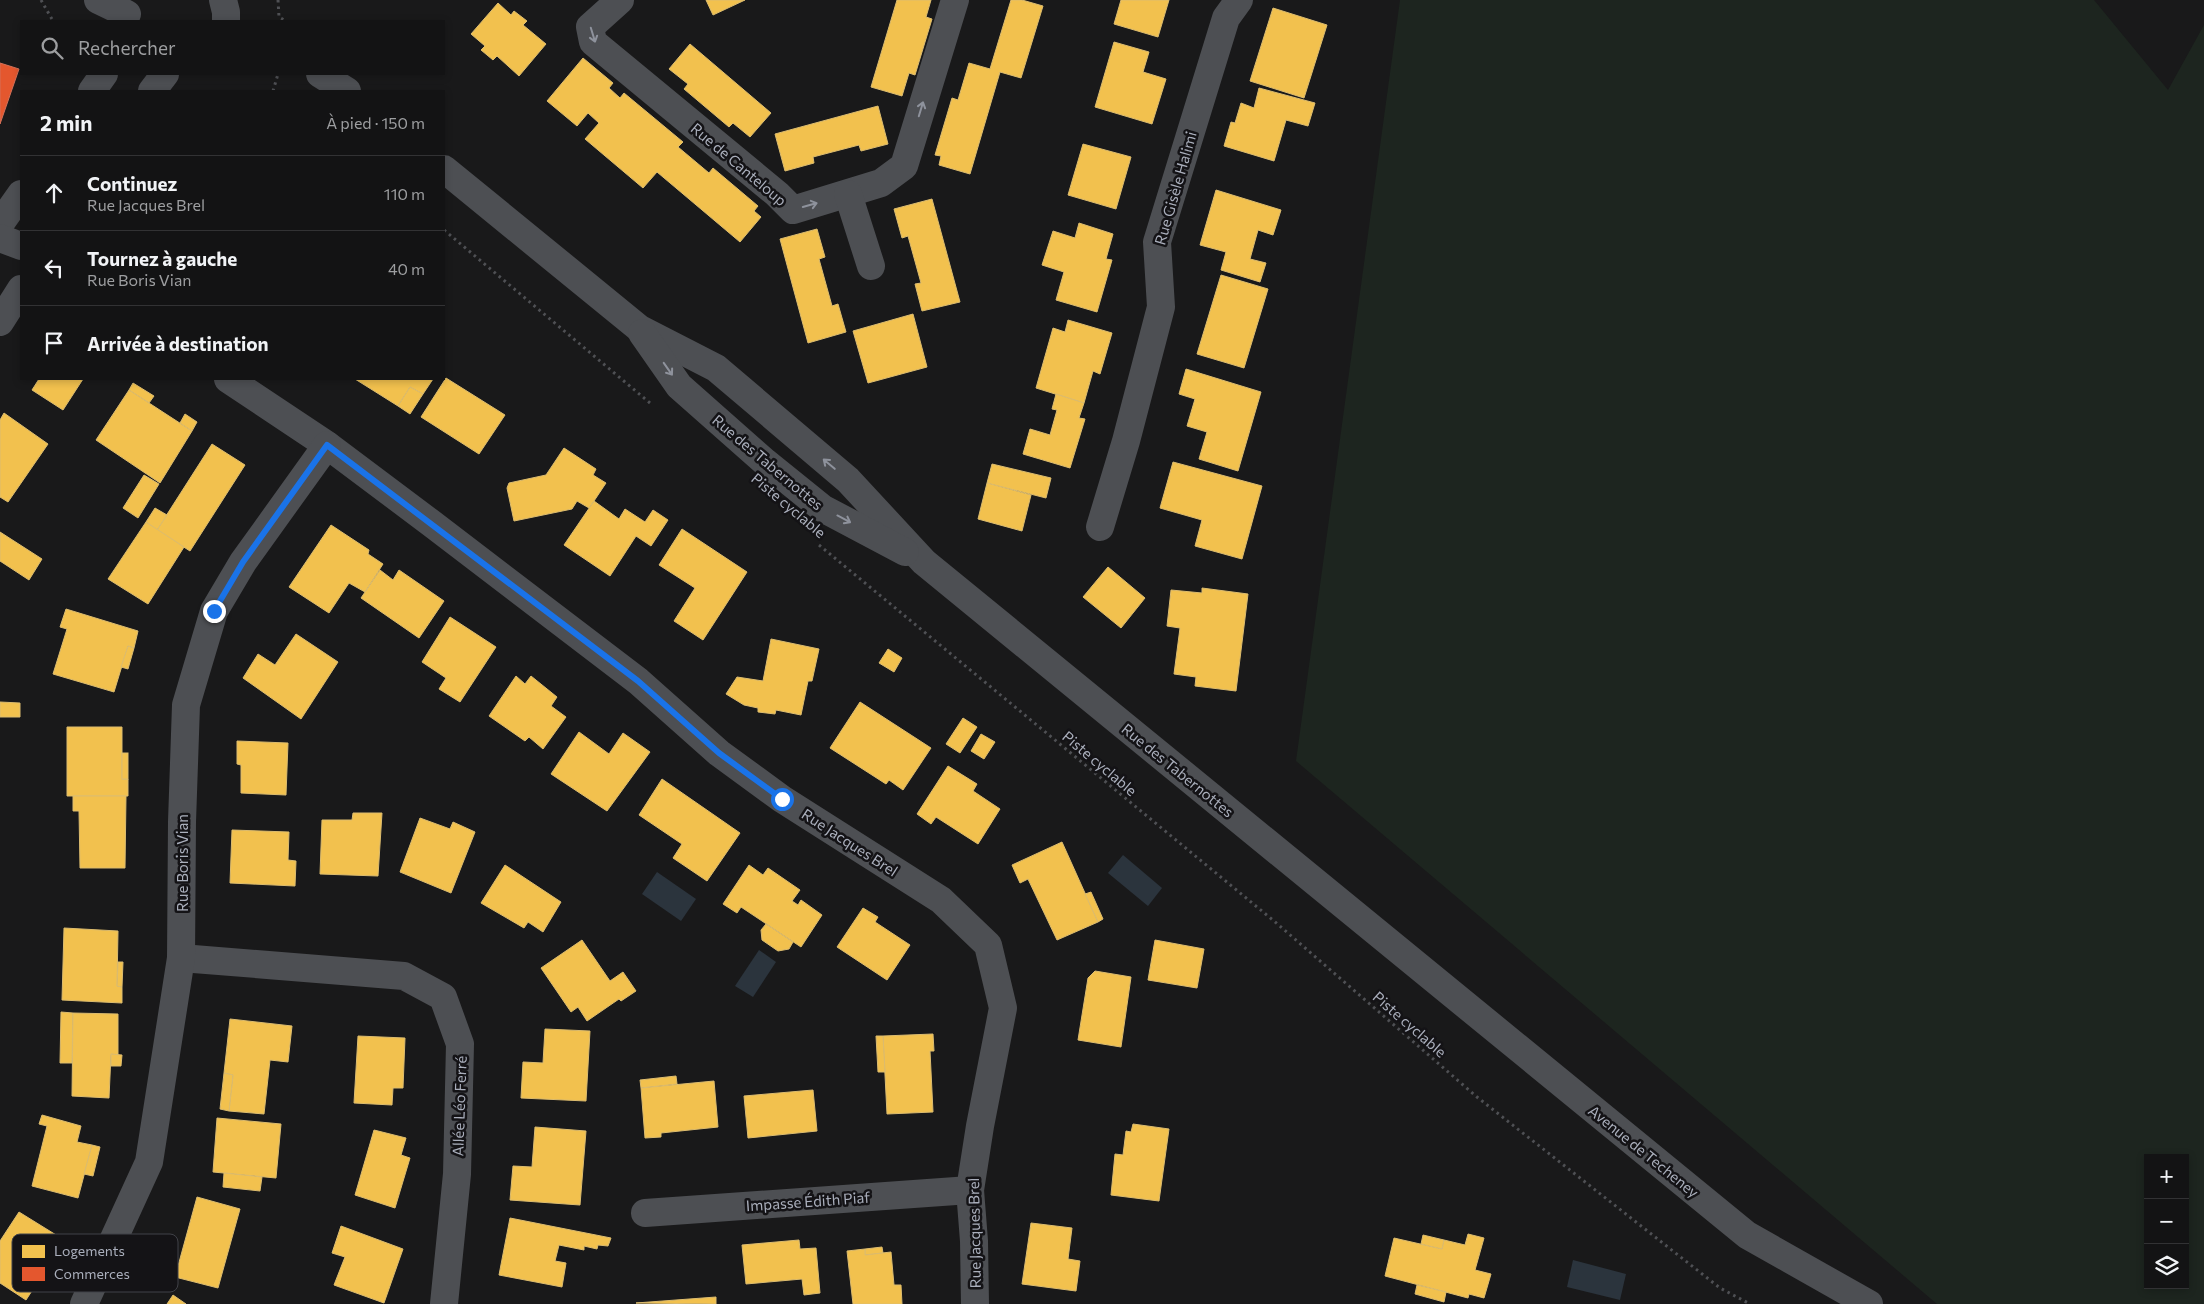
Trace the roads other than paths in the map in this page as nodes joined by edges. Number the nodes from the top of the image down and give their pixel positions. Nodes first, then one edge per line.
1 (98, 0) edge
2 (223, 0) edge
3 (620, 0) edge
4 (955, 0) edge
5 (1239, 0) edge
6 (128, 12) edge
7 (226, 20) edge
8 (103, 75) edge
9 (164, 75) edge
10 (322, 75) edge
11 (93, 90) edge
12 (153, 90) edge
13 (345, 90) edge
14 (445, 170) edge
15 (848, 194) junction
16 (20, 195) edge
17 (0, 224) edge
18 (0, 238) edge
19 (20, 246) edge
20 (871, 266) dead end
21 (20, 291) edge
22 (0, 322) edge
23 (640, 329) junction
24 (230, 380) edge
25 (327, 445) junction
26 (1100, 527) dead end
27 (924, 562) junction
28 (181, 958) junction
29 (1432, 978) joint
30 (970, 1190) junction
31 (645, 1213) dead end
32 (116, 1234) edge
33 (89, 1292) edge
34 (84, 1304) edge
35 (444, 1304) edge
36 (975, 1304) edge
37 (1869, 1304) edge

1 - 6 street
2 - 7 street
3 -> 15 street, Rue de Canteloup
15 -> 4 street, Rue de Canteloup
5 - 26 street, Rue Gisèle Halimi
8 - 11 street
9 - 12 street
10 - 13 street
14 - 23 street, Rue des Tabernottes
15 - 20 street
16 - 17 street
18 - 19 street
21 - 22 street
27 -> 23 street, Rue des Tabernottes
23 -> 27 street, Rue des Tabernottes
24 - 25 street, Rue Jacques Brel
25 - 28 street, Rue Boris Vian
25 - 30 street, Rue Jacques Brel
27 - 29 street, Rue des Tabernottes
28 - 32 street, Rue Boris Vian
28 - 35 street, Allée Léo Ferré
29 - 37 street, Avenue de Techeney
30 - 31 street, Impasse Édith Piaf
30 - 36 street, Rue Jacques Brel
33 - 34 street, Rue Boris Vian

